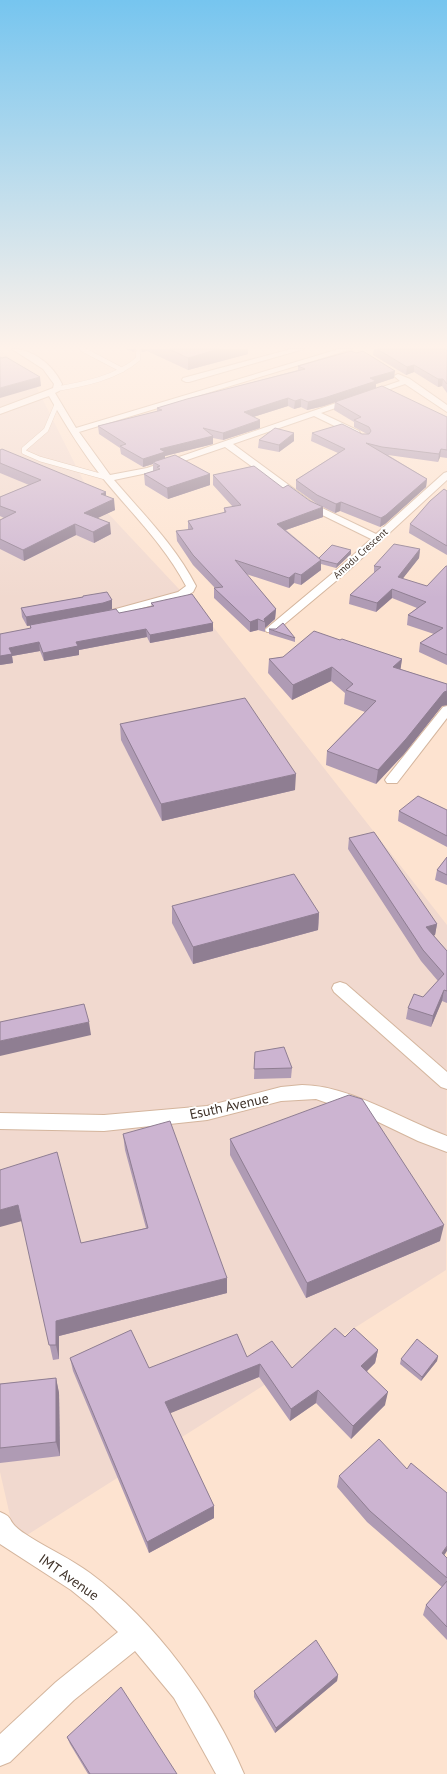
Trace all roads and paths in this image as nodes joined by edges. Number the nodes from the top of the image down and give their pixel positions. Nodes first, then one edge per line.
1 (74, 431) edge
2 (44, 432) edge
3 (261, 432) edge
4 (352, 432) edge
5 (365, 438) edge
6 (227, 444) junction
7 (447, 475) edge
8 (108, 478) junction
9 (376, 538) junction
10 (90, 619) edge
11 (271, 630) edge
12 (447, 710) edge
13 (392, 780) dead end
14 (340, 988) dead end
15 (447, 1082) edge
16 (0, 1122) edge
17 (447, 1144) edge
18 (0, 1524) edge
19 (137, 1633) junction
20 (0, 1752) edge
21 (230, 1774) edge

1 - 8 street
2 - 8 lane
3 - 6 street
4 - 5 street
6 - 8 street
6 - 9 street
7 - 9 street, Amodu Crescent
8 - 10 street
9 - 11 street, Amodu Crescent
12 - 13 street
14 - 15 street
16 - 17 street, Esuth Avenue
18 - 19 street, IMT Avenue
19 - 20 street
19 - 21 street, IMT Avenue

